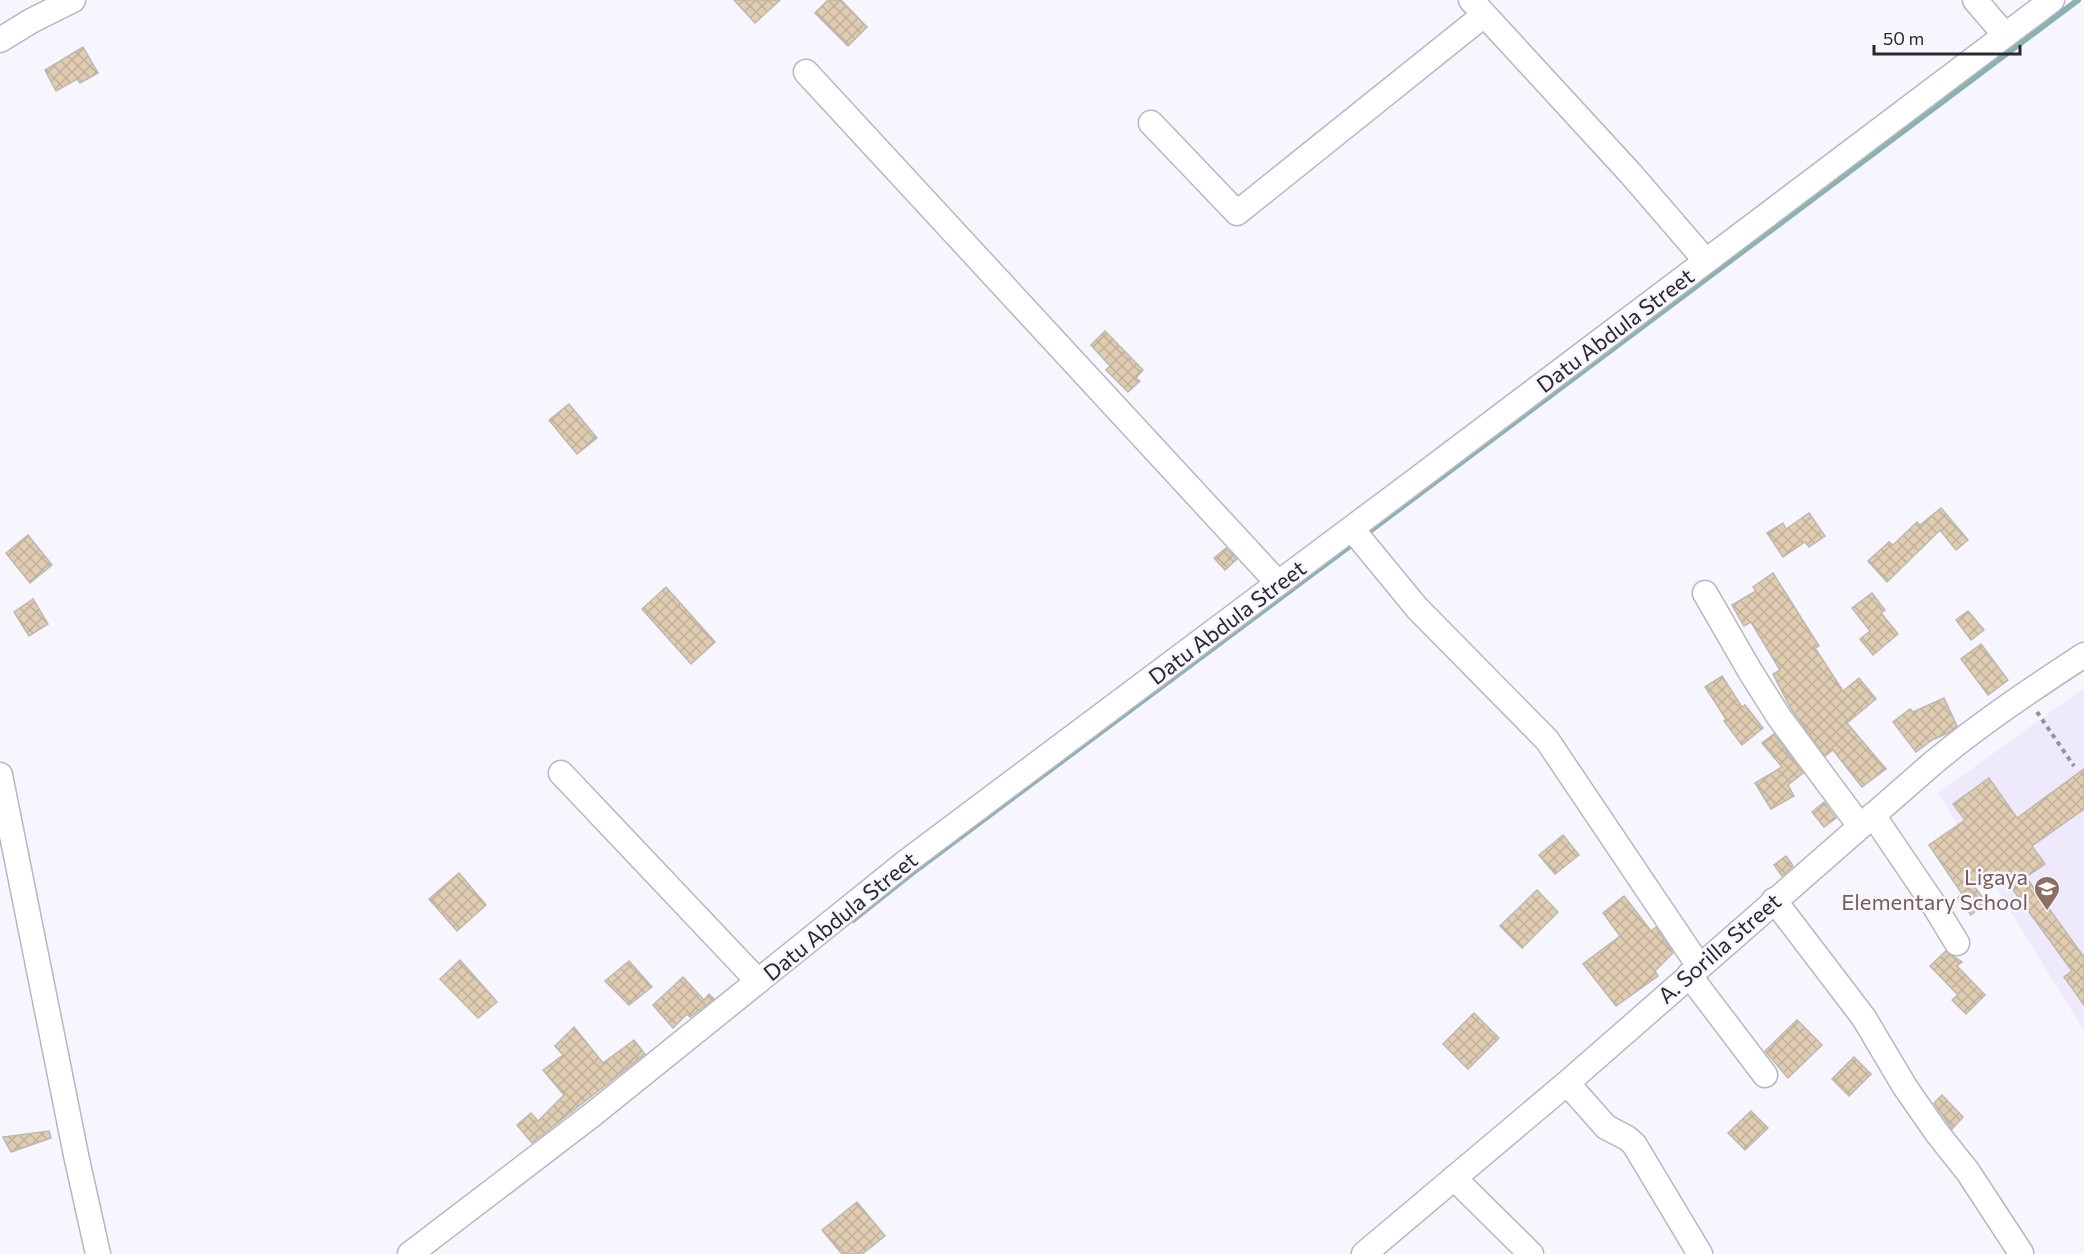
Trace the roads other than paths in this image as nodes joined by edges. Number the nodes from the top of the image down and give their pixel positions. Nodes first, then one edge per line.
1 (73, 0) edge
2 (1975, 0) edge
3 (2052, 0) edge
4 (1478, 8) edge
5 (2005, 35) junction
6 (0, 40) edge
7 (806, 72) dead end
8 (1151, 123) dead end
9 (1706, 261) junction
10 (1352, 529) junction
11 (1278, 583) junction
12 (1705, 593) dead end
13 (2084, 655) edge
14 (561, 773) dead end
15 (0, 775) edge
16 (1867, 820) junction
17 (6, 836) edge
18 (1774, 900) junction
19 (1957, 943) dead end
20 (1694, 971) junction
21 (758, 981) junction
22 (1765, 1075) dead end
23 (1567, 1083) junction
24 (1454, 1178) junction
25 (2021, 1253) edge
26 (98, 1254) edge
27 (410, 1254) edge
28 (1365, 1254) edge
29 (1531, 1254) edge
30 (1700, 1254) edge

1 - 6 street
2 - 5 street
3 - 5 street, Datu Abdula Street
4 - 8 street
4 - 9 street
5 - 9 street, Datu Abdula Street
7 - 11 street
9 - 10 street, Datu Abdula Street
10 - 11 street, Datu Abdula Street
10 - 20 street
11 - 21 street, Datu Abdula Street
12 - 16 street
13 - 16 street, A. Sorilla Street
14 - 21 street
15 - 17 street
16 - 18 street, A. Sorilla Street
16 - 19 street
17 - 26 street
18 - 20 street, A. Sorilla Street
18 - 25 street
20 - 22 street
20 - 23 street, A. Sorilla Street
21 - 27 street, Datu Abdula Street
23 - 24 street, A. Sorilla Street
23 - 30 street
24 - 28 street, A. Sorilla Street
24 - 29 street

